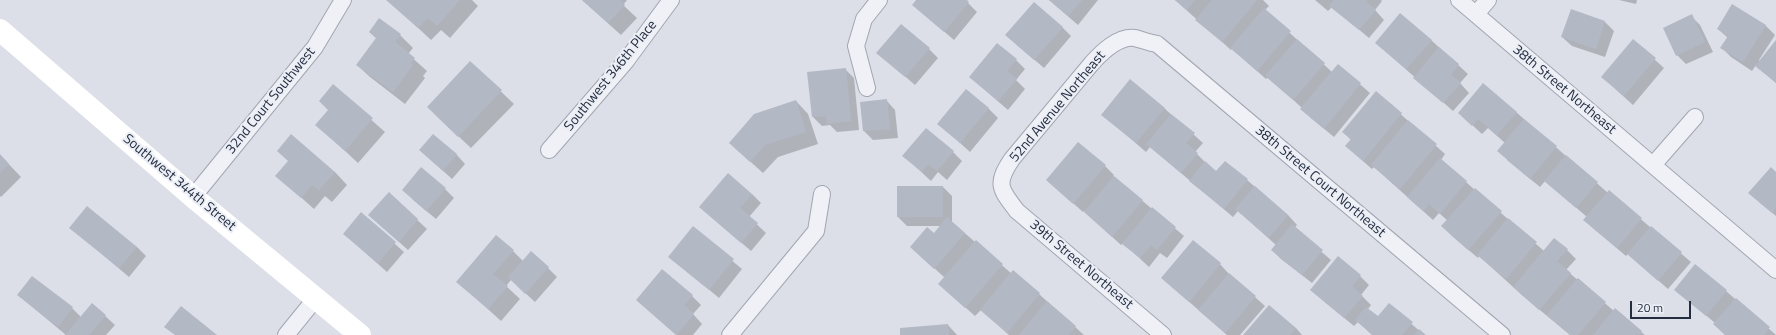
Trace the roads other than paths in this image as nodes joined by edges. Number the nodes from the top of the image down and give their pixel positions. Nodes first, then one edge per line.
1 (343, 0) edge
2 (671, 0) edge
3 (879, 0) edge
4 (1459, 0) edge
5 (1488, 0) edge
6 (1476, 14) junction
7 (0, 30) edge
8 (1133, 38) joint
9 (867, 88) dead end
10 (1695, 117) dead end
11 (550, 150) dead end
12 (1653, 165) junction
13 (1002, 192) joint
14 (822, 194) dead end
15 (193, 197) junction
16 (1776, 270) edge
17 (316, 298) junction
18 (286, 335) edge
19 (360, 335) edge
20 (730, 335) edge
21 (1163, 335) edge
22 (1502, 335) edge

1 - 15 street, 32nd Court Southwest
2 - 11 street, Southwest 346th Place
3 - 9 street
4 - 6 street, 38th Street Northeast
5 - 6 street
6 - 12 street, 38th Street Northeast
7 - 15 street, Southwest 344th Street
8 - 13 street, 52nd Avenue Northeast
8 - 22 street, 38th Street Court Northeast
10 - 12 street
12 - 16 street, 38th Street Northeast
13 - 21 street, 39th Street Northeast
14 - 20 street
15 - 17 street, Southwest 344th Street
17 - 18 street
17 - 19 street, Southwest 344th Street

